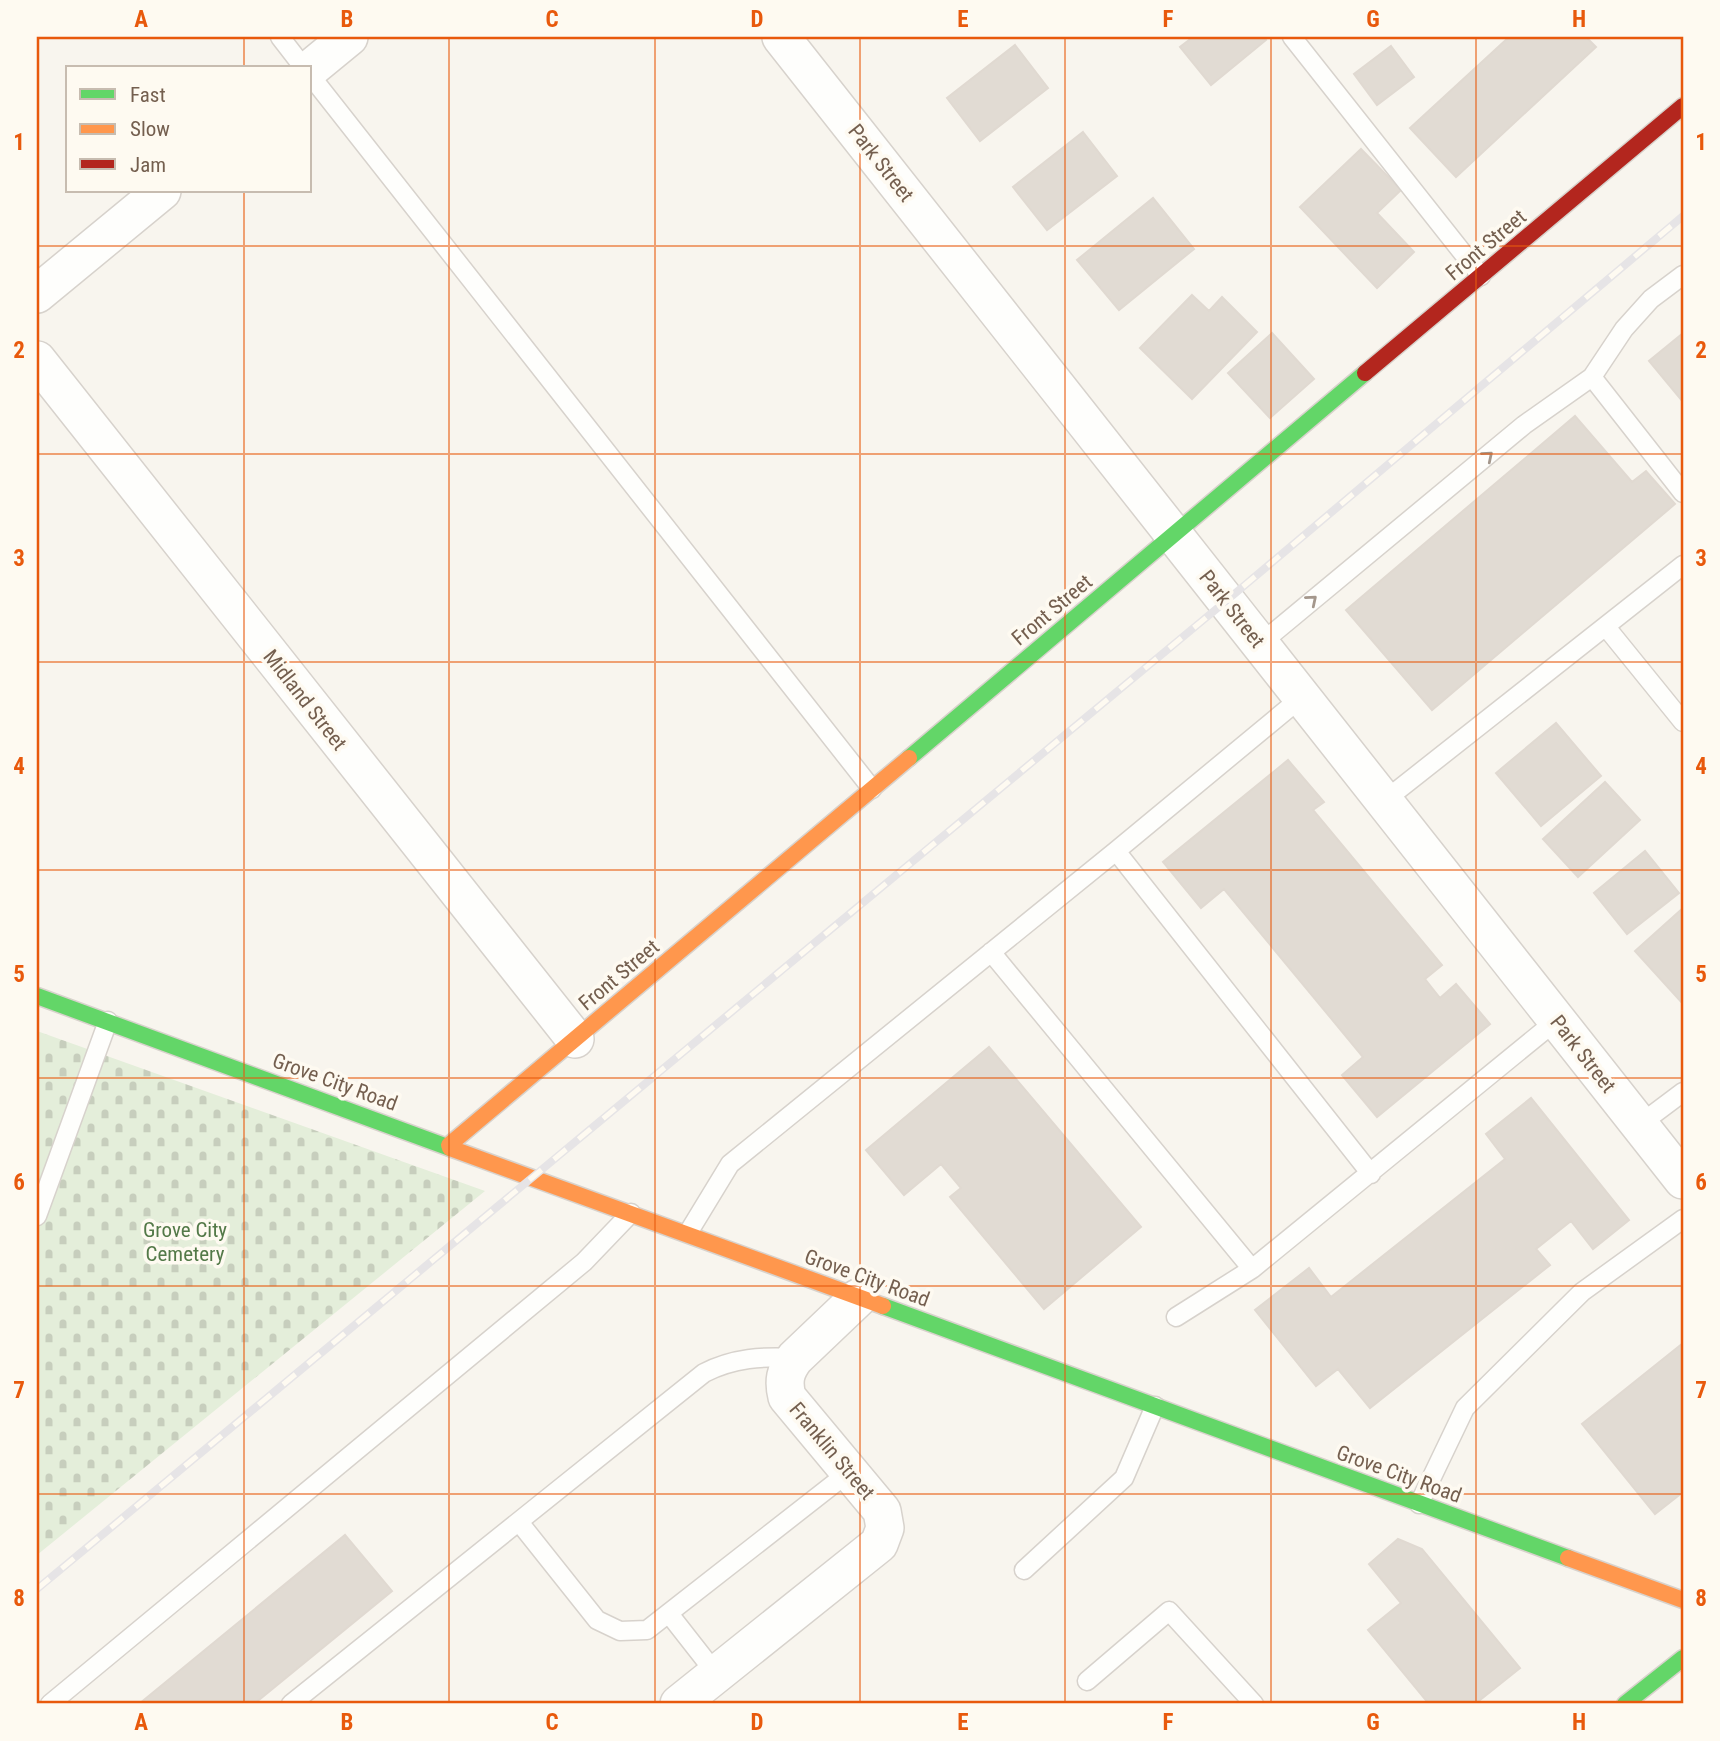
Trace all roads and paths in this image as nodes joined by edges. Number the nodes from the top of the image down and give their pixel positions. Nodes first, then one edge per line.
1 (280, 37) edge
2 (349, 37) edge
3 (780, 37) edge
4 (1292, 37) edge
5 (302, 66) edge
6 (312, 67) edge
7 (312, 78) edge
8 (1683, 106) edge
9 (161, 192) edge
10 (1683, 275) edge
11 (1481, 276) junction
12 (37, 294) edge
13 (37, 360) edge
14 (1592, 377) junction
15 (1683, 493) edge
16 (1174, 535) junction
17 (1683, 565) edge
18 (1606, 626) junction
19 (1259, 644) junction
20 (1301, 697) junction
21 (1683, 722) edge
22 (872, 789) junction
23 (1384, 801) junction
24 (1116, 851) junction
25 (991, 952) junction
26 (37, 996) edge
27 (1557, 1020) junction
28 (108, 1021) junction
29 (575, 1039) junction
30 (1683, 1092) edge
31 (1639, 1125) junction
32 (449, 1145) junction
33 (1370, 1174) junction
34 (1683, 1180) edge
35 (631, 1213) junction
36 (37, 1216) edge
37 (1683, 1219) edge
38 (688, 1233) junction
39 (1252, 1269) junction
40 (858, 1298) junction
41 (1176, 1317) dead end
42 (795, 1358) junction
43 (1155, 1406) junction
44 (849, 1472) junction
45 (1419, 1504) junction
46 (519, 1522) junction
47 (1024, 1570) dead end
48 (1683, 1601) edge
49 (670, 1615) junction
50 (1683, 1657) edge
51 (717, 1675) junction
52 (1087, 1681) dead end
53 (50, 1704) edge
54 (291, 1704) edge
55 (680, 1704) edge
56 (1254, 1704) edge
57 (1625, 1704) edge

1 - 5 lane
2 - 6 street
3 - 16 street, Park Street
4 - 11 lane
7 - 22 lane
8 - 11 main road, Front Street
9 - 12 street
10 - 14 lane
11 - 16 main road, Front Street
13 - 29 street, Midland Street
14 - 15 lane
19 -> 14 lane
16 - 19 street, Park Street
16 - 22 main road, Front Street
17 - 18 lane
18 - 21 lane
18 - 23 lane
19 - 20 street, Park Street
20 - 23 street, Park Street
20 - 24 lane
22 - 29 main road, Front Street
23 - 27 street, Park Street
24 - 25 lane
24 - 33 lane
25 - 38 lane
25 - 39 lane
26 - 28 main road, Grove City Road
27 - 31 street, Park Street
27 - 33 lane
28 - 32 main road, Grove City Road
28 - 36 lane
29 - 32 main road, Front Street
30 - 31 lane
31 - 34 street, Park Street
32 - 35 main road, Grove City Road
33 - 39 lane
35 - 38 main road, Grove City Road
35 - 53 lane
37 - 45 lane
38 - 40 main road, Grove City Road
39 - 41 lane
40 - 42 street, Franklin Street
40 - 43 main road, Grove City Road
42 - 44 street, Franklin Street
42 - 46 lane
43 - 45 main road, Grove City Road
43 - 47 lane
44 - 49 lane
44 - 51 street, Franklin Street
45 - 48 main road, Grove City Road
46 - 49 lane
46 - 54 lane
49 - 51 lane
50 - 57 main road
51 - 55 street, Franklin Street
52 - 56 lane

